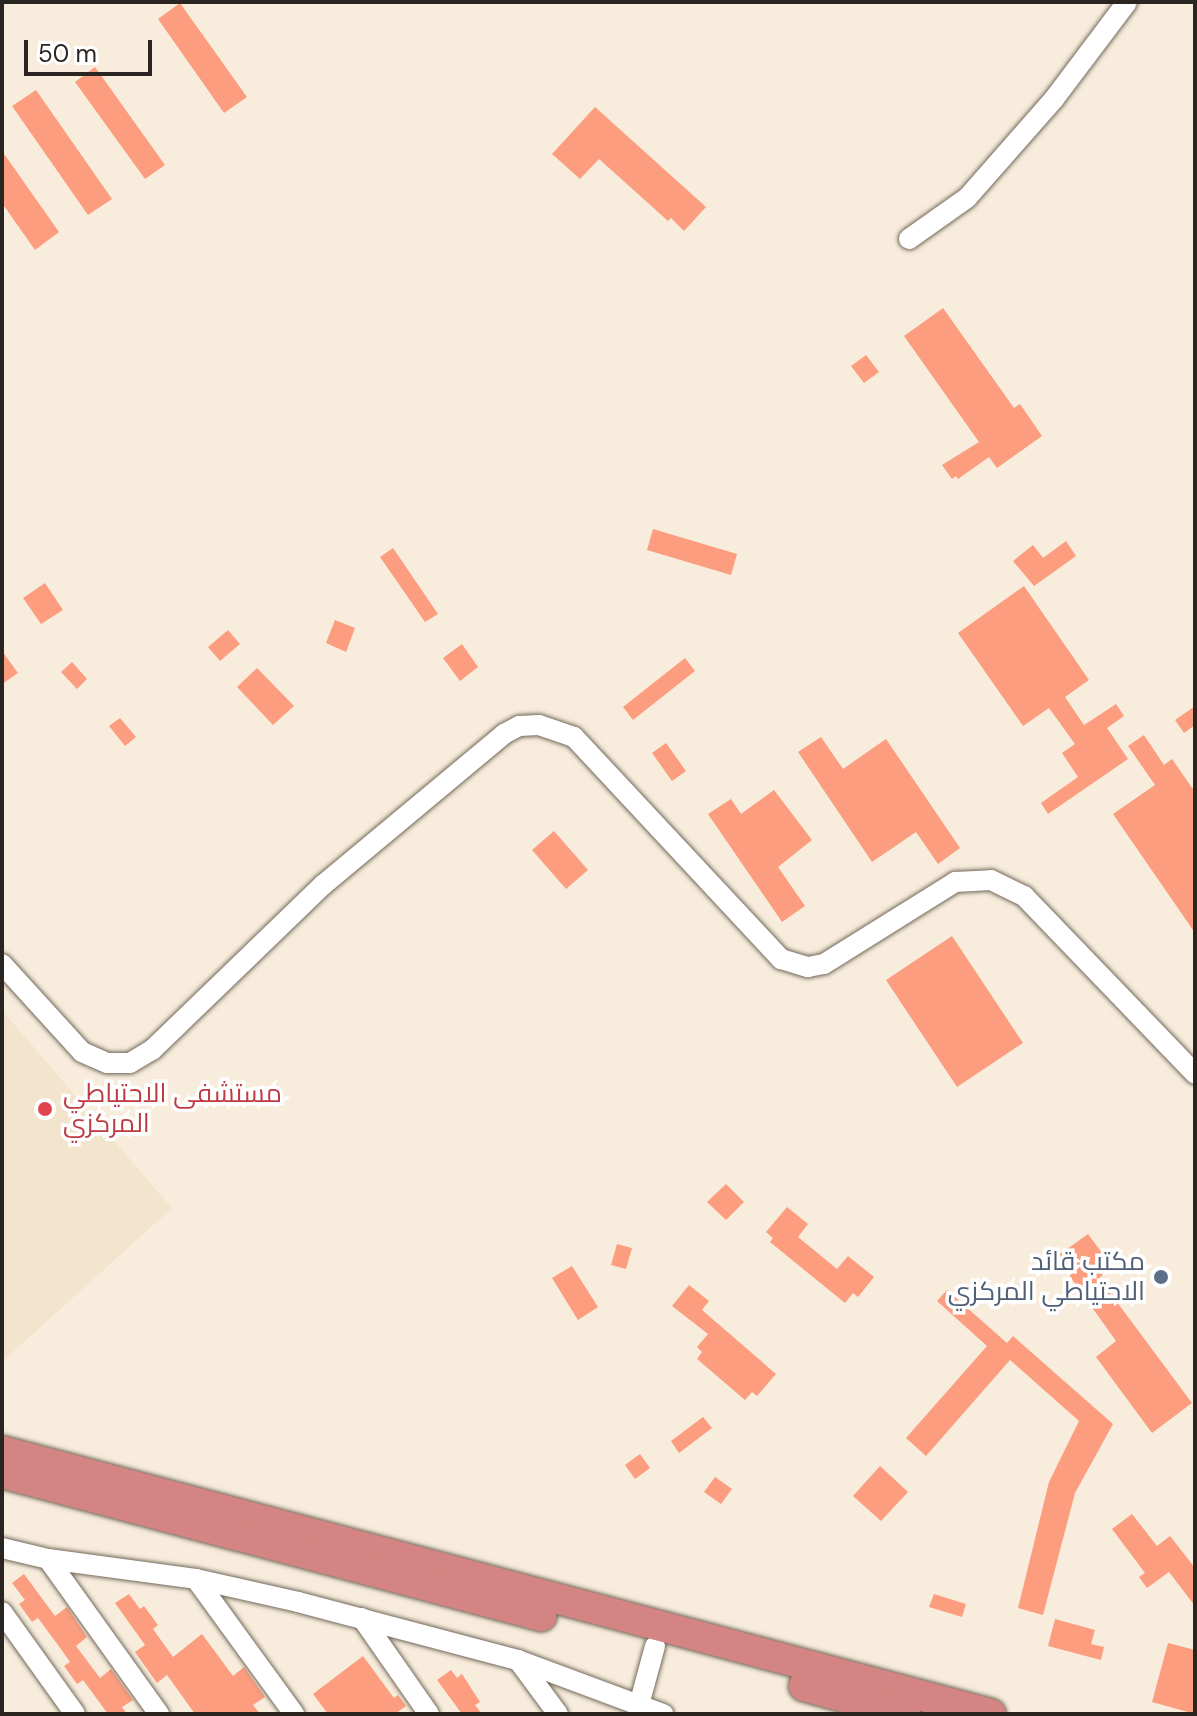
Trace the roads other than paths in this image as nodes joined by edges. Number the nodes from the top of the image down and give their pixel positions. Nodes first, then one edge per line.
1 (1127, 2) edge
2 (909, 239) dead end
3 (2, 964) edge
4 (1195, 1074) edge
5 (2, 1451) edge
6 (2, 1473) edge
7 (2, 1548) edge
8 (48, 1559) junction
9 (196, 1579) junction
10 (2, 1612) edge
11 (362, 1618) junction
12 (655, 1646) junction
13 (518, 1660) junction
14 (639, 1705) junction
15 (75, 1714) edge
16 (159, 1714) edge
17 (294, 1714) edge
18 (429, 1714) edge
19 (558, 1714) edge
20 (663, 1714) edge
21 (905, 1714) edge
22 (991, 1714) edge

1 - 2 street
3 - 4 street
5 - 22 highway
6 - 12 highway
7 - 8 street
8 - 9 street
8 - 16 street
9 - 11 street
9 - 17 street
10 - 15 street
11 - 13 street
11 - 18 street
12 - 14 street
12 - 21 highway
13 - 14 street
13 - 19 street
14 - 20 street

